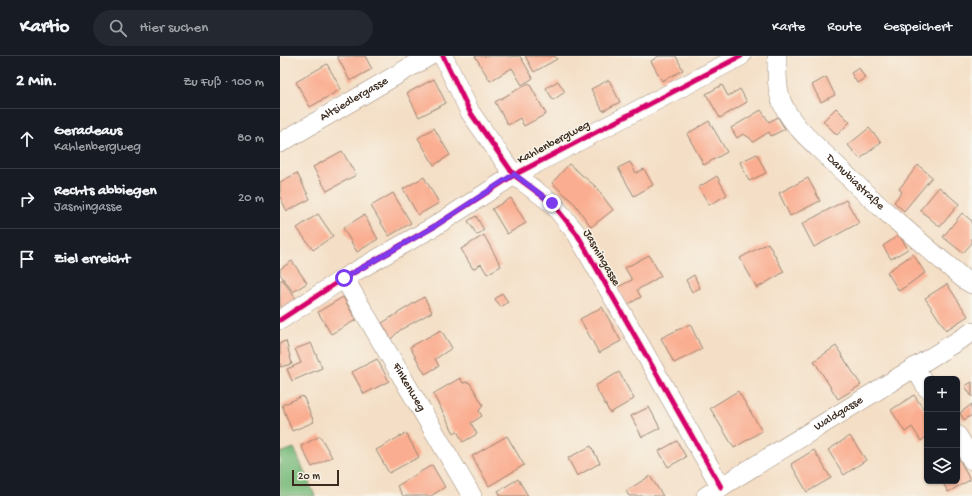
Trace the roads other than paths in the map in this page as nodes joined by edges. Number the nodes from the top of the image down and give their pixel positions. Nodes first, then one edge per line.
1 (429, 56) edge
2 (442, 56) edge
3 (741, 56) edge
4 (777, 56) edge
5 (280, 143) edge
6 (514, 174) junction
7 (344, 278) junction
8 (972, 284) edge
9 (280, 320) edge
10 (972, 332) edge
11 (915, 368) junction
12 (924, 383) edge
13 (960, 440) edge
14 (972, 460) edge
15 (714, 491) edge
16 (472, 496) edge

1 - 5 street, Altsiedlergasse
2 - 6 street, Jasmingasse
3 - 6 street, Kahlenbergweg
4 - 8 street, Danubiastraße
6 - 7 street, Kahlenbergweg
6 - 15 street, Jasmingasse
7 - 9 street, Kahlenbergweg
7 - 16 street, Finkenweg
10 - 11 street, Waldgasse
11 - 12 street
11 - 15 street, Waldgasse
13 - 14 street

